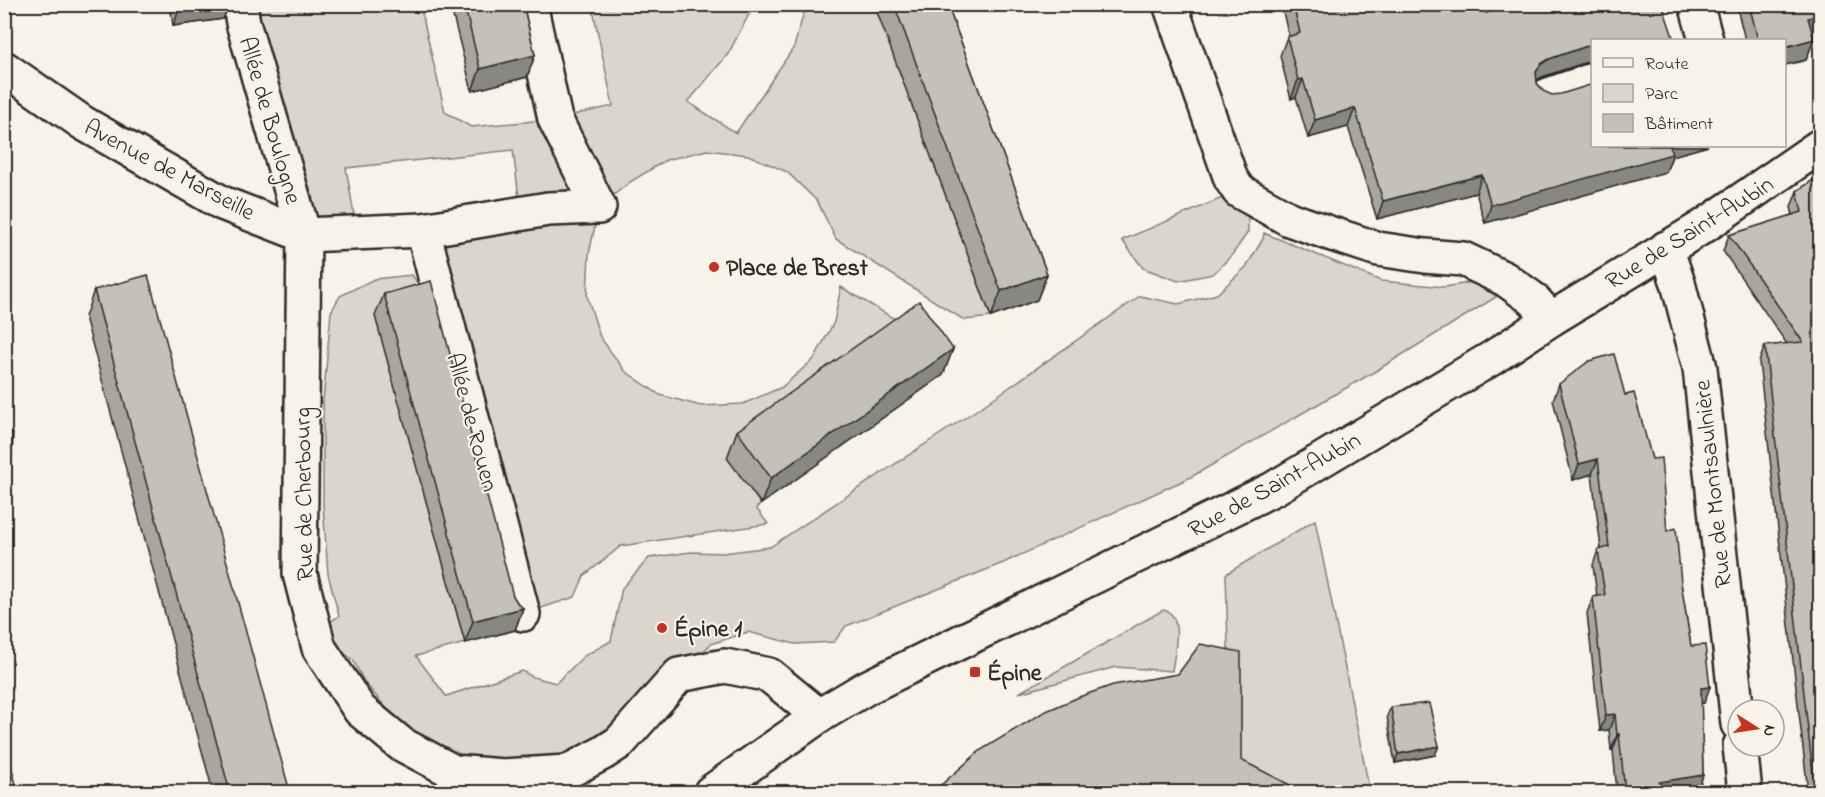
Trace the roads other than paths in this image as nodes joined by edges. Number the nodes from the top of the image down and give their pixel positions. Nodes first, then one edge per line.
1 (240, 4) edge
2 (530, 4) edge
3 (1170, 4) edge
4 (1696, 4) edge
5 (1706, 39) edge
6 (4, 68) edge
7 (1591, 81) edge
8 (1548, 95) edge
9 (1821, 146) edge
10 (423, 230) junction
11 (304, 235) junction
12 (1666, 248) junction
13 (1551, 319) junction
14 (523, 614) dead end
15 (1735, 698) edge
16 (819, 716) junction
17 (1741, 758) edge
18 (711, 792) edge
19 (1745, 792) edge

1 - 11 street, Allée de Boulogne
2 - 10 street, Avenue de Marseille
3 - 13 street
4 - 5 street
6 - 11 street, Avenue de Marseille
7 - 8 street
9 - 12 street, Rue de Saint-Aubin
10 - 11 street, Avenue de Marseille
10 - 14 street, Allée de Rouen
11 - 16 street, Rue de Cherbourg
12 - 13 street, Rue de Saint-Aubin
12 - 15 street, Rue de Montsaulnière
13 - 16 street, Rue de Saint-Aubin
16 - 18 street, Rue de Saint-Aubin
17 - 19 street

